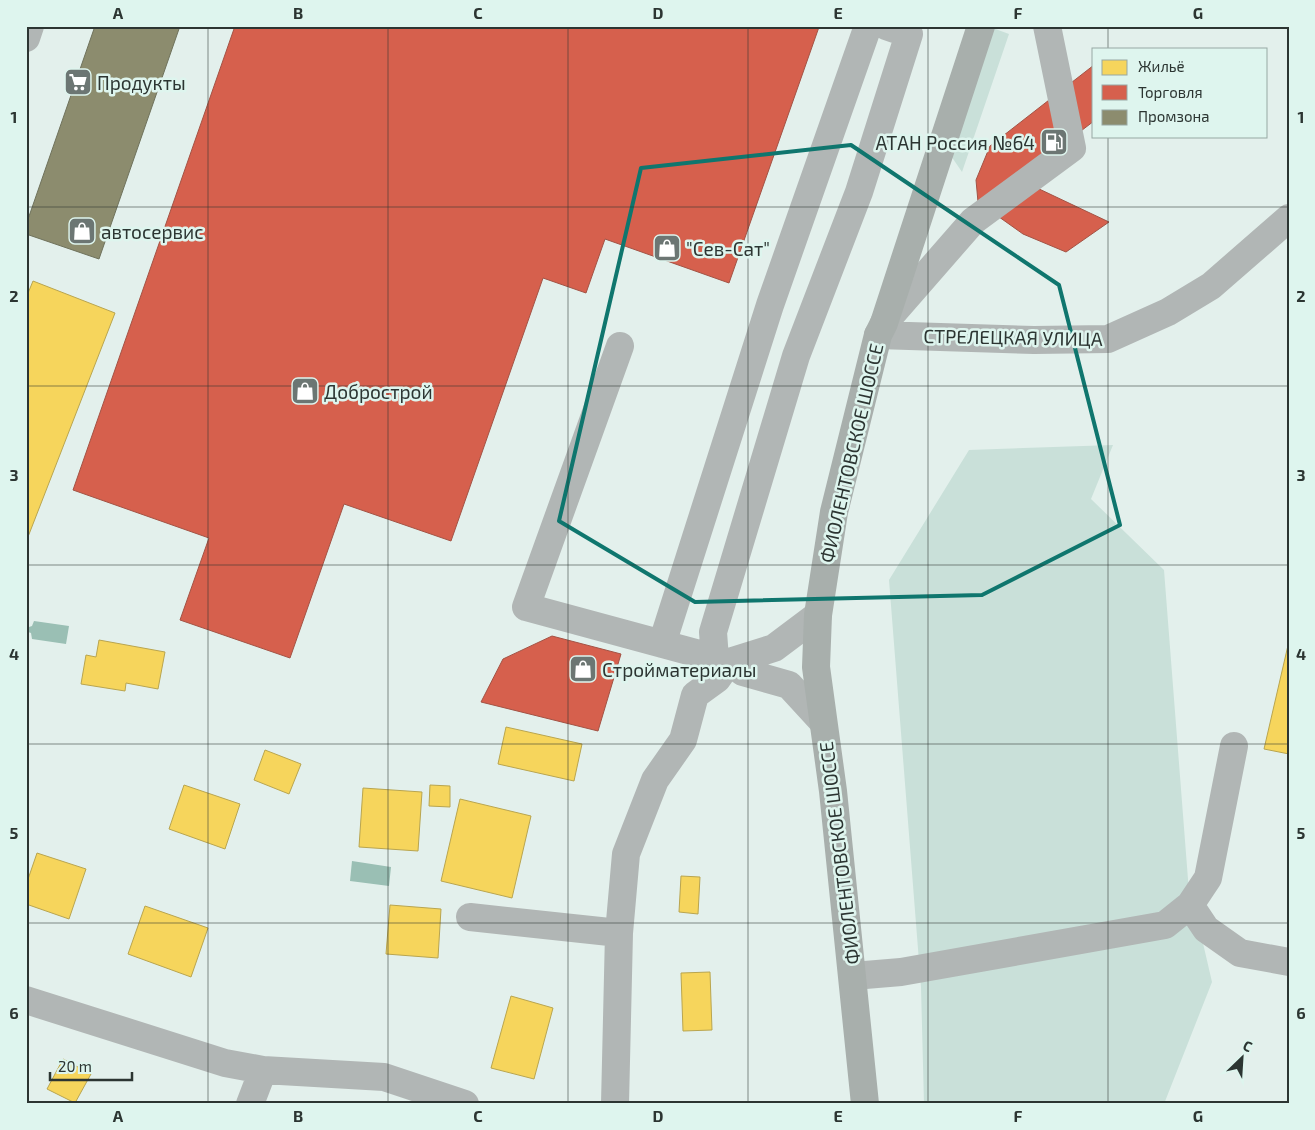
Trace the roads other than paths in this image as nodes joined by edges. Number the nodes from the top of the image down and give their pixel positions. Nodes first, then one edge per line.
1 (30, 26) edge
2 (868, 26) edge
3 (886, 26) edge
4 (981, 26) edge
5 (1047, 26) edge
6 (26, 38) edge
7 (1289, 218) edge
8 (881, 329) junction
9 (620, 346) dead end
10 (818, 615) junction
11 (662, 644) junction
12 (722, 660) junction
13 (823, 722) junction
14 (1234, 746) dead end
15 (1190, 905) junction
16 (470, 917) dead end
17 (619, 933) junction
18 (1289, 962) edge
19 (853, 976) junction
20 (26, 1000) edge
21 (263, 1070) junction
22 (250, 1104) edge
23 (465, 1104) edge
24 (615, 1104) edge
25 (865, 1104) edge

1 - 6 street
2 - 11 street
3 - 12 street
4 - 8 main road, ФИОЛЕНТОВСКОЕ ШОССЕ
5 - 8 street
7 - 8 street, СТРЕЛЕЦКАЯ УЛИЦА
8 - 10 main road, ФИОЛЕНТОВСКОЕ ШОССЕ
9 - 11 street
10 - 12 street
10 - 13 main road, ФИОЛЕНТОВСКОЕ ШОССЕ
11 - 12 street
12 - 13 street
12 - 17 street
13 - 19 main road, ФИОЛЕНТОВСКОЕ ШОССЕ
14 - 15 street
15 - 18 street
15 - 19 street
16 - 17 street
17 - 24 street
19 - 25 main road, ФИОЛЕНТОВСКОЕ ШОССЕ
20 - 21 street
21 - 22 street
21 - 23 street

